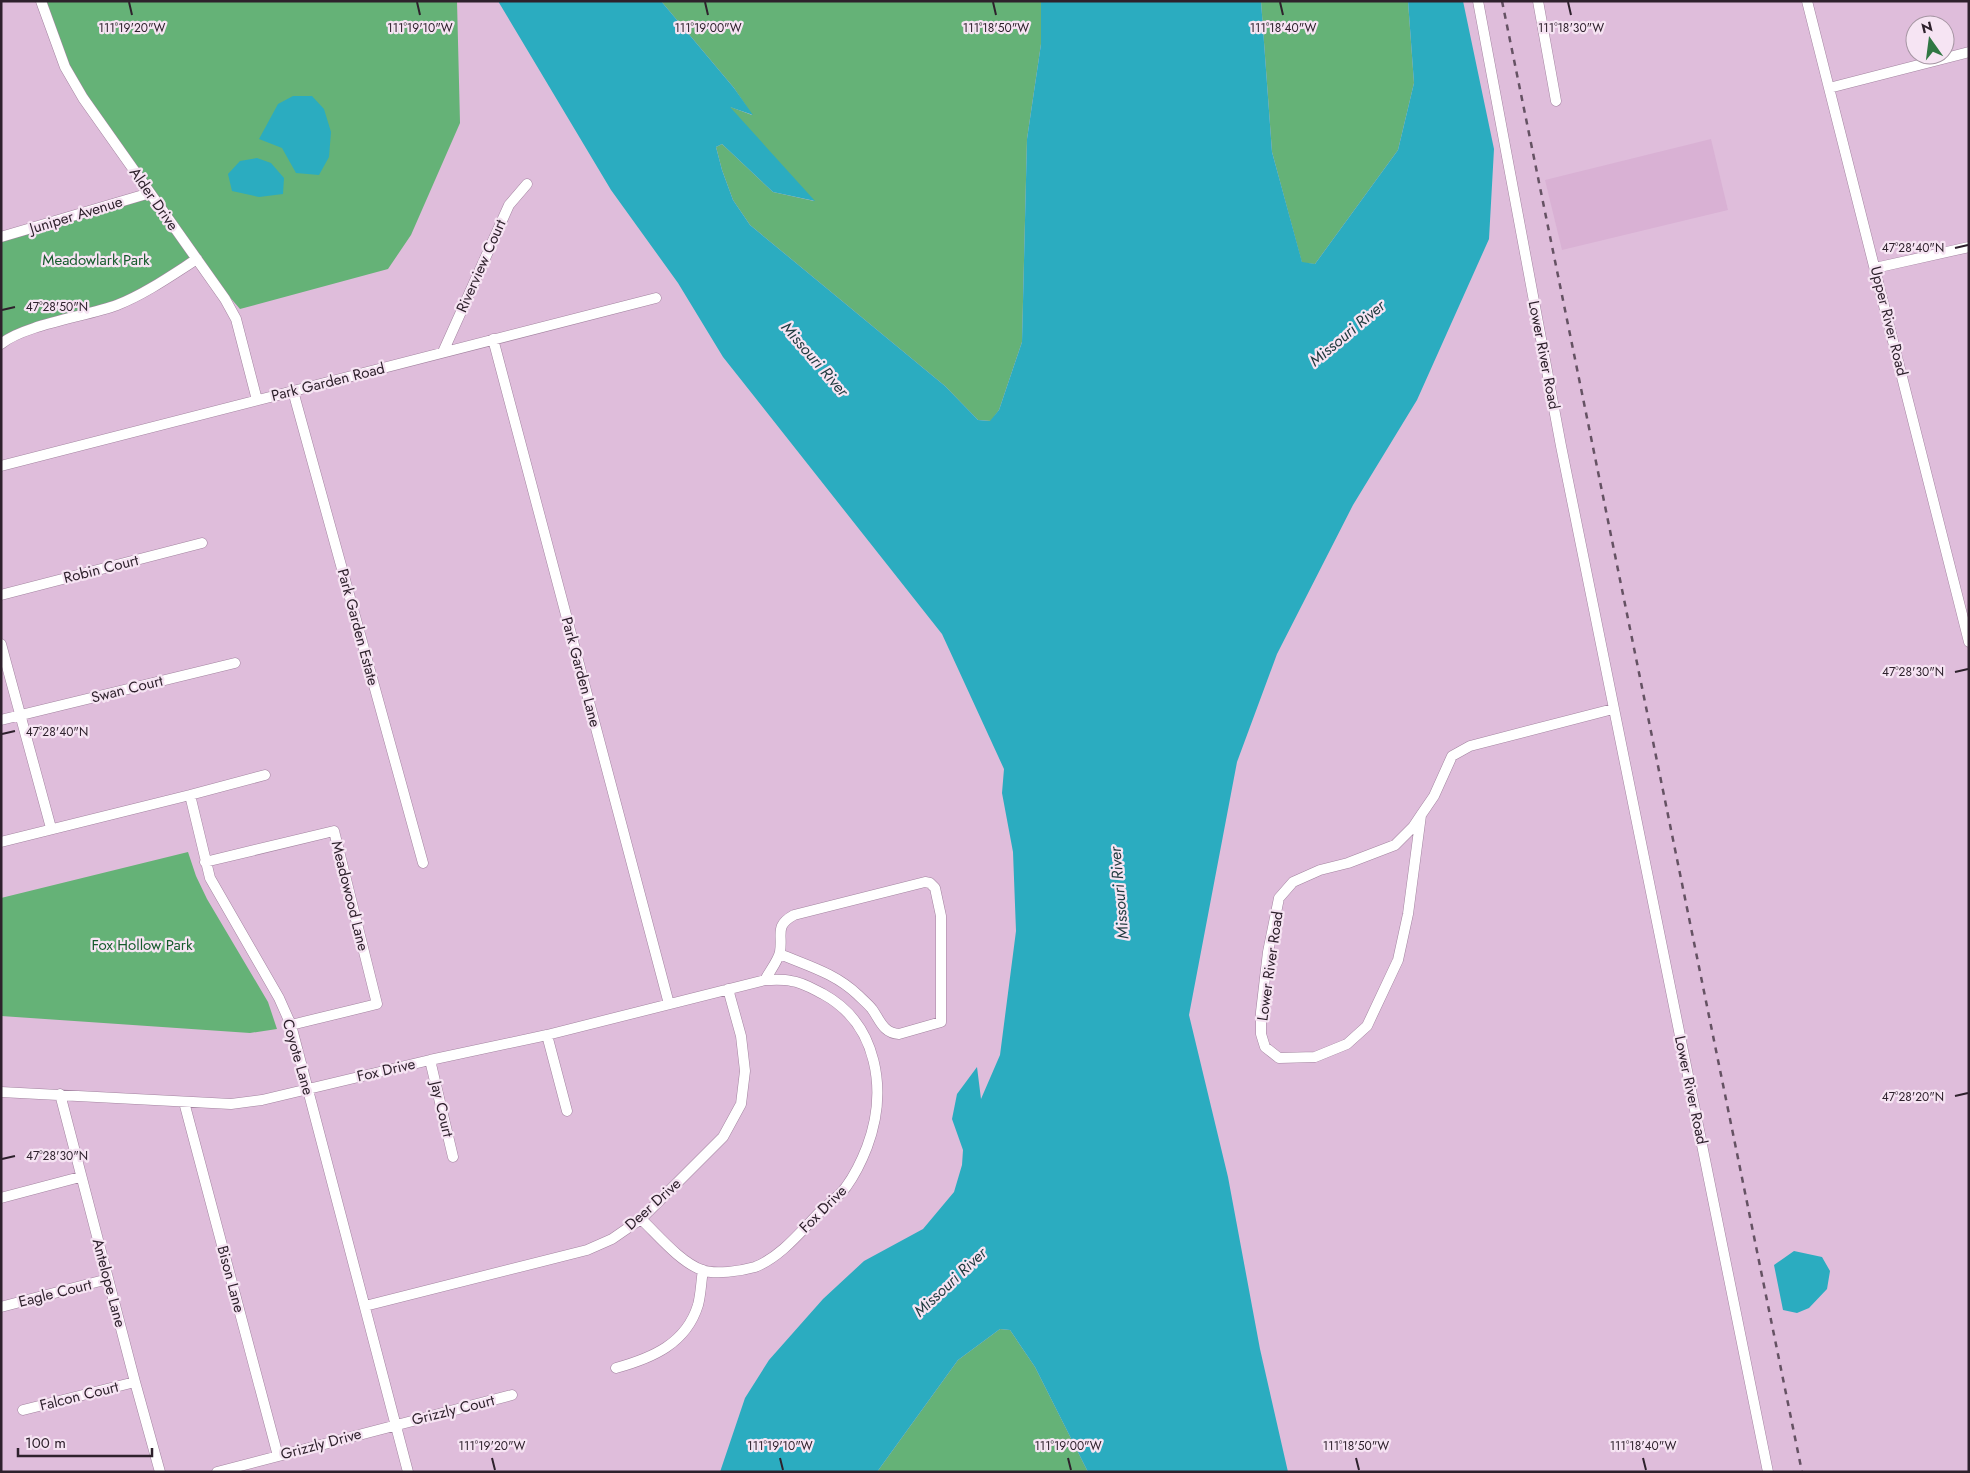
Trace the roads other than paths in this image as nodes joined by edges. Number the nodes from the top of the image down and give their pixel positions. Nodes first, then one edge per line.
1 (41, 1) edge
2 (1478, 1) edge
3 (1538, 1) edge
4 (1807, 1) edge
5 (1969, 52) edge
6 (1828, 88) junction
7 (1556, 101) dead end
8 (527, 184) dead end
9 (150, 193) junction
10 (1, 237) edge
11 (1969, 247) edge
12 (198, 259) junction
13 (1875, 268) junction
14 (656, 298) dead end
15 (493, 339) junction
16 (1, 344) edge
17 (443, 352) junction
18 (293, 391) junction
19 (257, 400) junction
20 (1, 466) edge
21 (202, 543) dead end
22 (1, 595) edge
23 (1969, 642) edge
24 (2, 649) edge
25 (235, 663) dead end
26 (1613, 709) junction
27 (20, 715) junction
28 (1, 720) edge
29 (265, 775) dead end
30 (190, 795) junction
31 (1421, 815) junction
32 (51, 828) junction
33 (1, 842) edge
34 (205, 862) junction
35 (423, 862) dead end
36 (780, 954) junction
37 (765, 980) junction
38 (728, 989) junction
39 (668, 1004) junction
40 (291, 1025) junction
41 (548, 1035) junction
42 (430, 1060) junction
43 (307, 1089) junction
44 (1, 1092) edge
45 (60, 1094) junction
46 (184, 1102) junction
47 (567, 1112) dead end
48 (453, 1157) dead end
49 (80, 1177) junction
50 (1, 1198) edge
51 (641, 1219) junction
52 (703, 1270) junction
53 (108, 1279) junction
54 (365, 1306) junction
55 (1, 1307) edge
56 (616, 1368) dead end
57 (135, 1382) junction
58 (512, 1395) dead end
59 (23, 1410) dead end
60 (395, 1425) junction
61 (278, 1456) junction
62 (160, 1472) edge
63 (217, 1472) edge
64 (408, 1472) edge
65 (1768, 1472) edge

1 - 9 street, Alder Drive
2 - 26 street, Lower River Road
3 - 7 street
4 - 6 street, Upper River Road
5 - 6 street
6 - 13 street, Upper River Road
8 - 17 street, Riverview Court
9 - 10 street, Juniper Avenue
9 - 12 street, Alder Drive
11 - 13 street
12 - 16 street
12 - 19 street, Alder Drive
13 - 23 street, Upper River Road
14 - 15 street, Park Garden Road
15 - 17 street, Park Garden Road
15 - 39 street, Park Garden Lane
17 - 18 street, Park Garden Road
18 - 19 street, Park Garden Road
18 - 35 street, Park Garden Estate
19 - 20 street, Park Garden Road
21 - 22 street, Robin Court
24 - 27 street
25 - 27 street, Swan Court
26 - 31 street, Lower River Road
26 - 65 street, Lower River Road
27 - 28 street, Swan Court
27 - 32 street
29 - 30 street
30 - 32 street
30 - 34 street, Coyote Lane
31 - 31 street, Lower River Road
32 - 33 street
34 - 40 street, Coyote Lane
34 - 40 street, Meadowood Lane
36 - 36 street
36 - 37 street
37 - 38 street, Fox Drive
37 - 52 street, Fox Drive
38 - 39 street, Fox Drive
38 - 51 street, Deer Drive
39 - 41 street, Fox Drive
40 - 43 street, Coyote Lane
41 - 42 street, Fox Drive
41 - 47 street
42 - 43 street, Fox Drive
42 - 48 street, Jay Court
43 - 46 street, Fox Drive
43 - 54 street, Coyote Lane
44 - 45 street, Fox Drive
45 - 46 street, Fox Drive
45 - 49 street, Antelope Lane
46 - 61 street, Bison Lane
49 - 50 street
49 - 53 street, Antelope Lane
51 - 52 street, Fox Drive
51 - 54 street, Deer Drive
52 - 56 street
53 - 55 street, Eagle Court
53 - 57 street, Antelope Lane
54 - 60 street, Coyote Lane
57 - 59 street, Falcon Court
57 - 62 street, Antelope Lane
58 - 60 street, Grizzly Court
60 - 61 street, Grizzly Drive
60 - 64 street, Coyote Lane
61 - 63 street, Grizzly Drive

